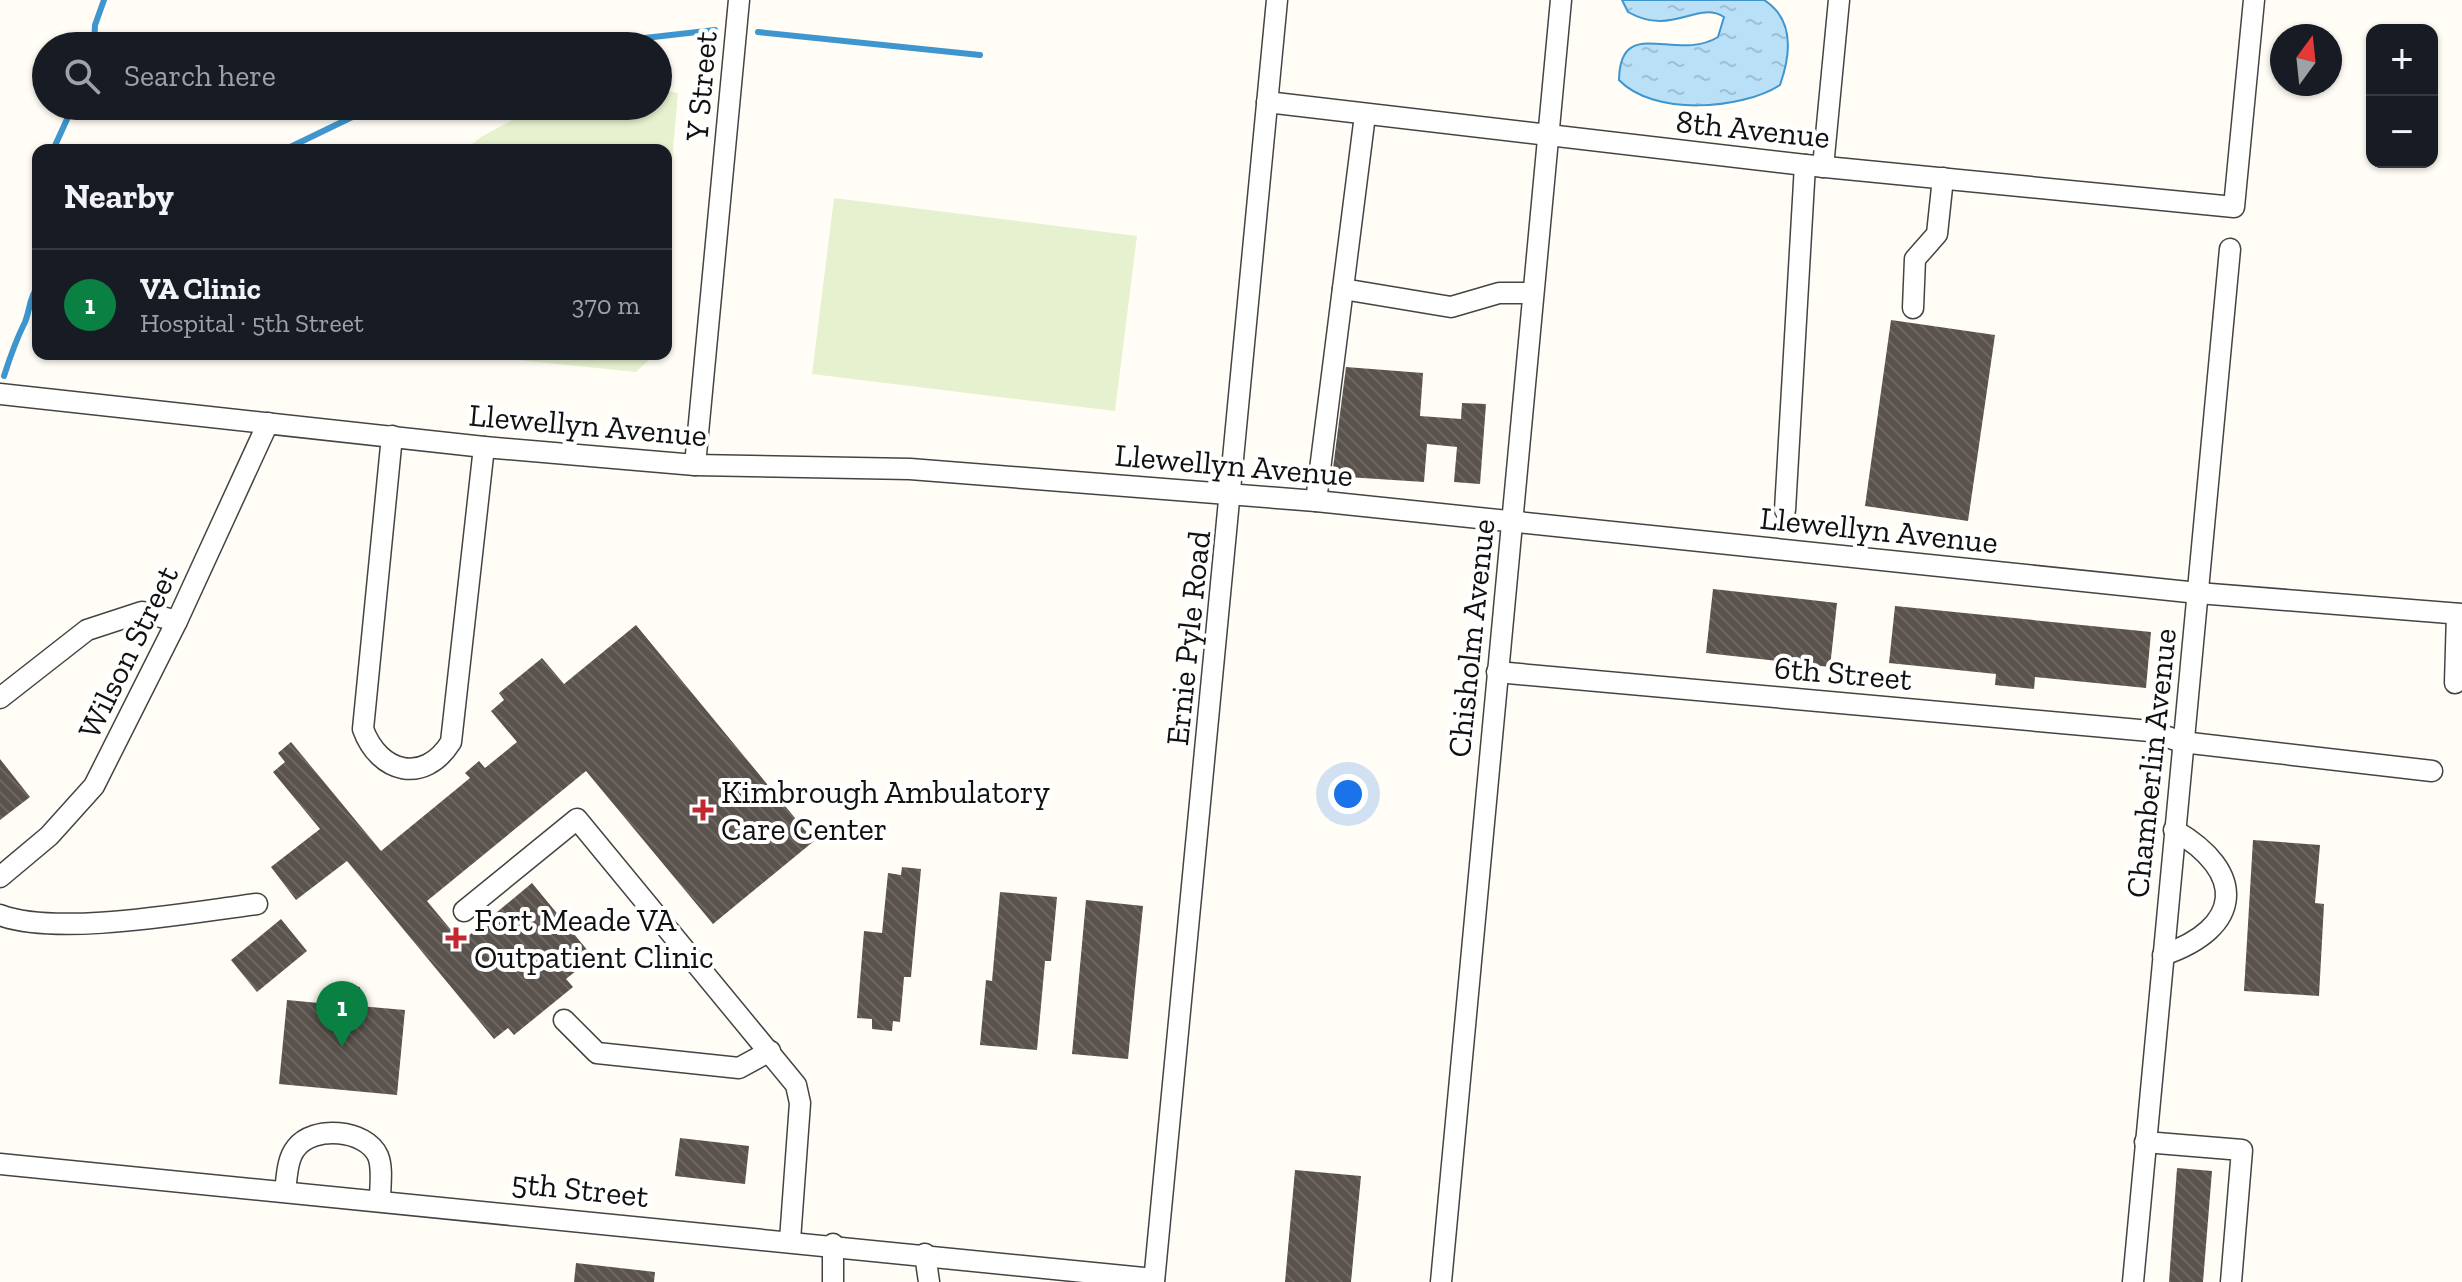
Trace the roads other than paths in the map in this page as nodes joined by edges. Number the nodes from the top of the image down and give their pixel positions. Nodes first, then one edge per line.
1 (739, 0) edge
2 (1277, 0) edge
3 (1561, 0) edge
4 (1839, 0) edge
5 (2254, 4) edge
6 (1267, 102) junction
7 (1365, 115) junction
8 (1548, 137) junction
9 (1814, 166) junction
10 (1943, 178) junction
11 (2230, 249) dead end
12 (1343, 289) junction
13 (1533, 293) junction
14 (1913, 308) dead end
15 (0, 394) edge
16 (268, 423) junction
17 (392, 436) junction
18 (484, 447) junction
19 (695, 465) junction
20 (1231, 495) junction
21 (1316, 501) junction
22 (1785, 510) dead end
23 (1512, 523) junction
24 (2198, 593) junction
25 (2460, 614) edge
26 (177, 621) junction
27 (1497, 672) junction
28 (2455, 683) dead end
29 (0, 698) edge
30 (2182, 742) junction
31 (2432, 771) dead end
32 (2174, 830) junction
33 (0, 877) edge
34 (257, 904) dead end
35 (464, 911) dead end
36 (0, 915) edge
37 (2163, 955) junction
38 (564, 1020) dead end
39 (770, 1051) junction
40 (2145, 1142) junction
41 (0, 1164) edge
42 (285, 1191) junction
43 (380, 1200) junction
44 (790, 1240) junction
45 (833, 1244) junction
46 (925, 1254) junction
47 (1154, 1280) edge
48 (833, 1282) edge
49 (929, 1282) edge
50 (1441, 1282) edge
51 (2133, 1282) edge
52 (2231, 1282) edge

1 - 19 street, Y Street
2 - 6 street, Ernie Pyle Road
3 - 8 street, Chisholm Avenue
4 - 9 street
5 - 10 street, 8th Avenue
6 - 7 street, 8th Avenue
6 - 20 street, Ernie Pyle Road
7 - 8 street, 8th Avenue
7 - 12 street
8 - 9 street, 8th Avenue
8 - 13 street, Chisholm Avenue
9 - 10 street, 8th Avenue
9 - 22 street
10 - 14 street
11 - 24 street, Chamberlin Avenue
12 - 13 street
12 - 21 street
13 - 23 street, Chisholm Avenue
15 - 16 street, Llewellyn Avenue
16 - 17 street, Llewellyn Avenue
16 - 26 street, Wilson Street
17 - 18 street, Llewellyn Avenue
17 - 18 street
18 - 19 street, Llewellyn Avenue
19 - 20 street, Llewellyn Avenue
20 - 21 street, Llewellyn Avenue
20 - 47 street, Ernie Pyle Road
21 - 23 street, Llewellyn Avenue
23 - 24 street, Llewellyn Avenue
23 - 27 street, Chisholm Avenue
24 - 25 street, Llewellyn Avenue
24 - 30 street, Chamberlin Avenue
25 - 28 street
26 - 29 street
26 - 33 street, Wilson Street
27 - 30 street, 6th Street
27 - 50 street, Chisholm Avenue
30 - 31 street, 6th Street
30 - 32 street, Chamberlin Avenue
32 - 37 street, Chamberlin Avenue
32 - 37 street
34 - 36 street
35 - 39 street
37 - 40 street, Chamberlin Avenue
38 - 39 street
39 - 44 street
40 - 51 street, Chamberlin Avenue
40 - 52 street
41 - 42 street, 5th Street
42 - 43 street, 5th Street
42 - 43 street
43 - 44 street, 5th Street
44 - 45 street, 5th Street
45 - 46 street, 5th Street
45 - 48 street
46 - 47 street, 5th Street
46 - 49 street

